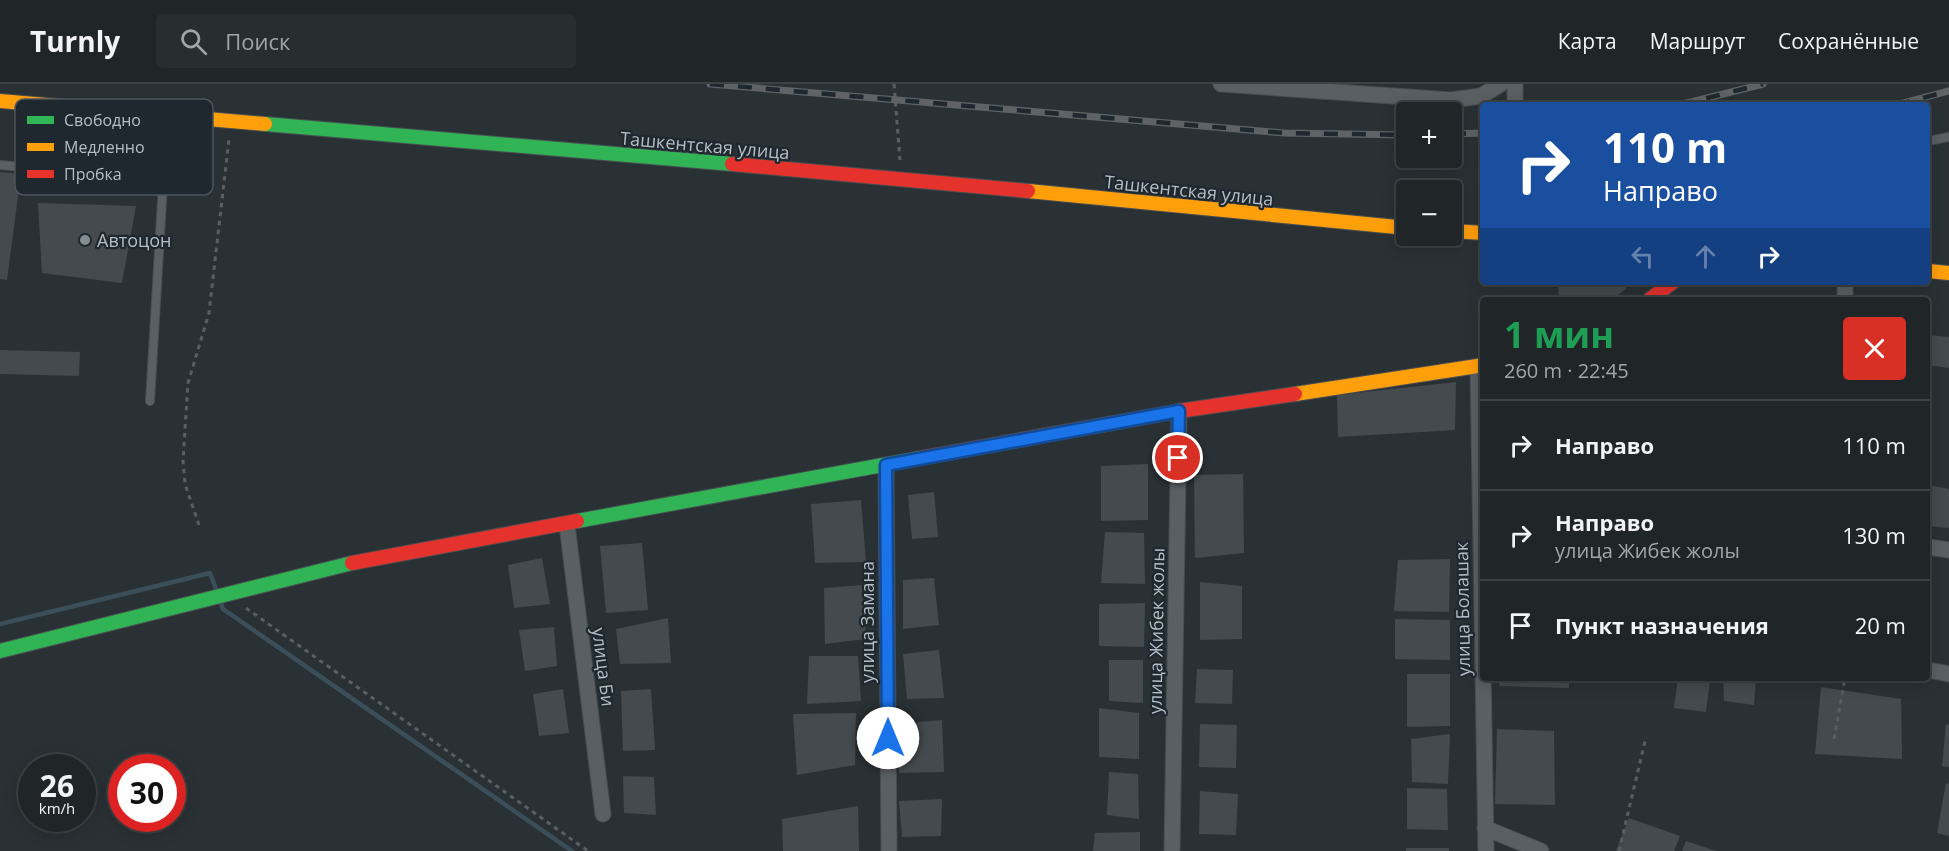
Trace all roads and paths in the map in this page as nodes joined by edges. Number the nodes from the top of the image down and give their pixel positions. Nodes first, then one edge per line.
1 (894, 84) edge
2 (1221, 84) edge
3 (1501, 84) edge
4 (1515, 84) edge
5 (0, 101) edge
6 (15, 102) edge
7 (1515, 102) edge
8 (213, 121) edge
9 (231, 122) junction
10 (1949, 137) edge
11 (1930, 141) edge
12 (0, 165) edge
13 (15, 166) edge
14 (901, 179) junction
15 (162, 195) edge
16 (1396, 227) edge
17 (1462, 232) edge
18 (1480, 233) edge
19 (1930, 271) edge
20 (1949, 273) edge
21 (1669, 285) edge
22 (1654, 297) edge
23 (1480, 365) edge
24 (150, 401) dead end
25 (1179, 411) junction
26 (886, 465) junction
27 (199, 525) dead end
28 (567, 525) junction
29 (1930, 547) edge
30 (1949, 550) edge
31 (232, 591) junction
32 (0, 651) edge
33 (1930, 670) edge
34 (1949, 674) edge
35 (1484, 681) edge
36 (1844, 681) edge
37 (1646, 737) dead end
38 (1834, 739) dead end
39 (603, 814) dead end
40 (1485, 828) junction
41 (588, 851) edge
42 (889, 851) edge
43 (1172, 851) edge
44 (1486, 851) edge
45 (1541, 851) edge
46 (1619, 851) edge

1 - 14 path
2 - 3 street
4 - 7 street
5 - 6 main road, Ташкентская улица
8 - 9 main road, Ташкентская улица
9 - 14 main road, Ташкентская улица
9 - 27 path
10 - 11 lane
12 - 13 lane
14 - 16 main road, Ташкентская улица
15 - 24 lane
17 - 18 main road
19 - 20 main road
21 - 22 main road
23 - 25 main road
25 - 26 main road
25 - 43 street, улица Жибек жолы
26 - 28 main road
26 - 42 street, улица Замана
28 - 31 main road
28 - 39 street, улица Би
29 - 30 street
31 - 32 main road
31 - 41 path
33 - 34 street
35 - 40 street, улица Болашак
36 - 38 path
37 - 46 path
40 - 44 street, улица Болашак
40 - 45 street

